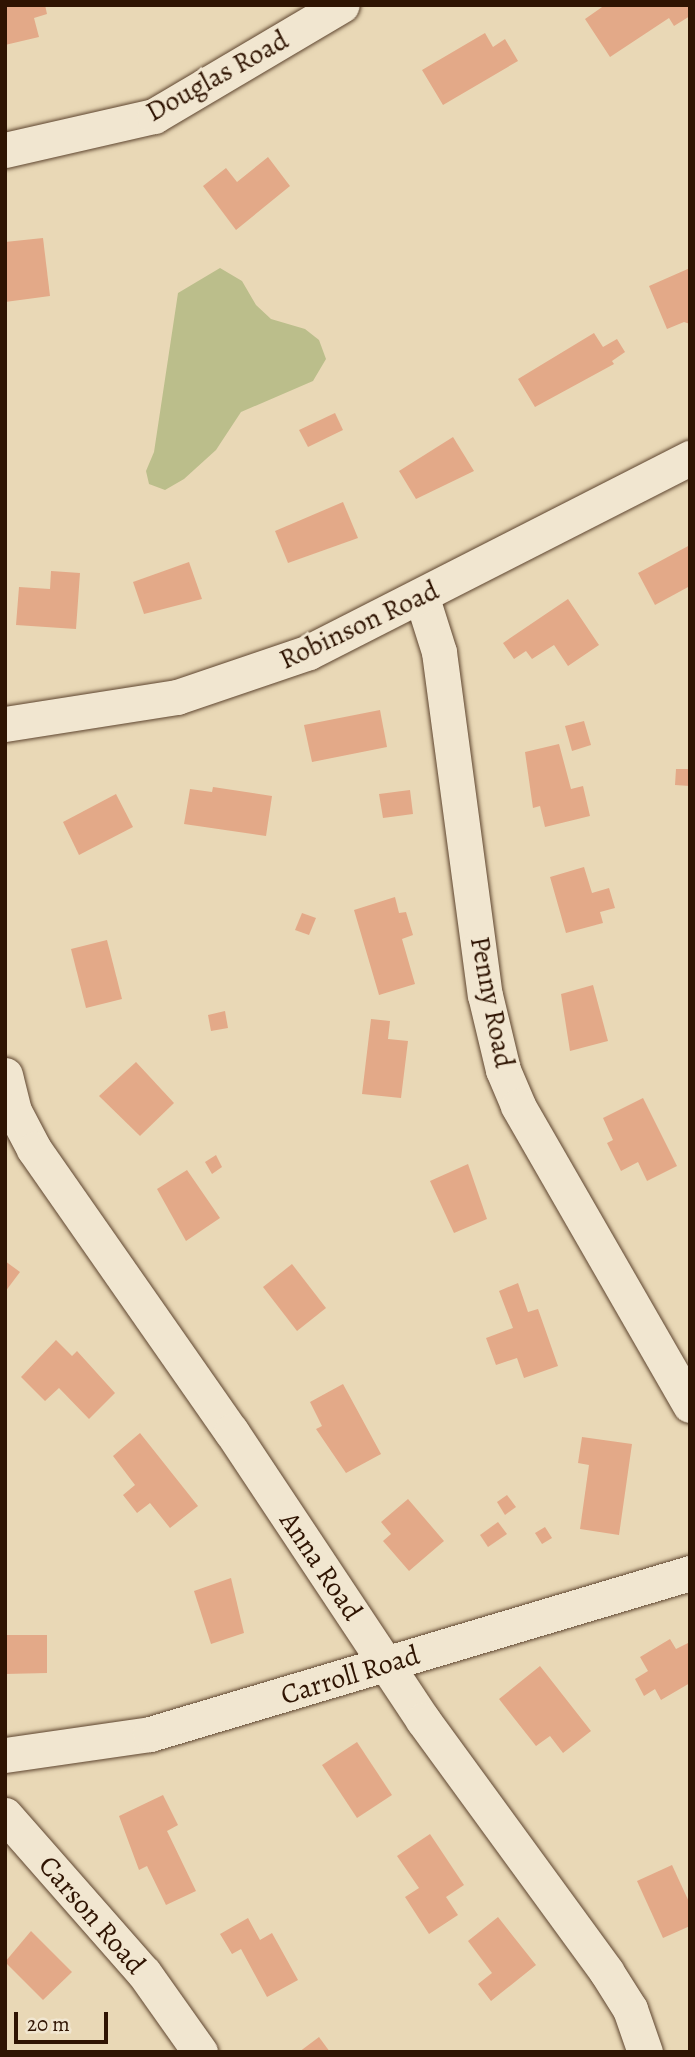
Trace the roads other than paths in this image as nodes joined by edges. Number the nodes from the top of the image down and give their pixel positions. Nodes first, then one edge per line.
1 (342, 5) edge
2 (5, 150) edge
3 (690, 458) edge
4 (422, 598) junction
5 (5, 724) edge
6 (5, 1075) edge
7 (13, 1130) edge
8 (690, 1405) edge
9 (690, 1573) edge
10 (386, 1665) junction
11 (5, 1755) edge
12 (5, 1815) edge
13 (200, 2052) edge
14 (645, 2052) edge

1 - 2 street, Douglas Road
3 - 4 street, Robinson Road
4 - 5 street, Robinson Road
4 - 8 street, Penny Road
6 - 7 street, Anna Road
7 - 10 street, Anna Road
9 - 10 street, Carroll Road
10 - 11 street, Carroll Road
10 - 14 street, Anna Road
12 - 13 street, Carson Road

